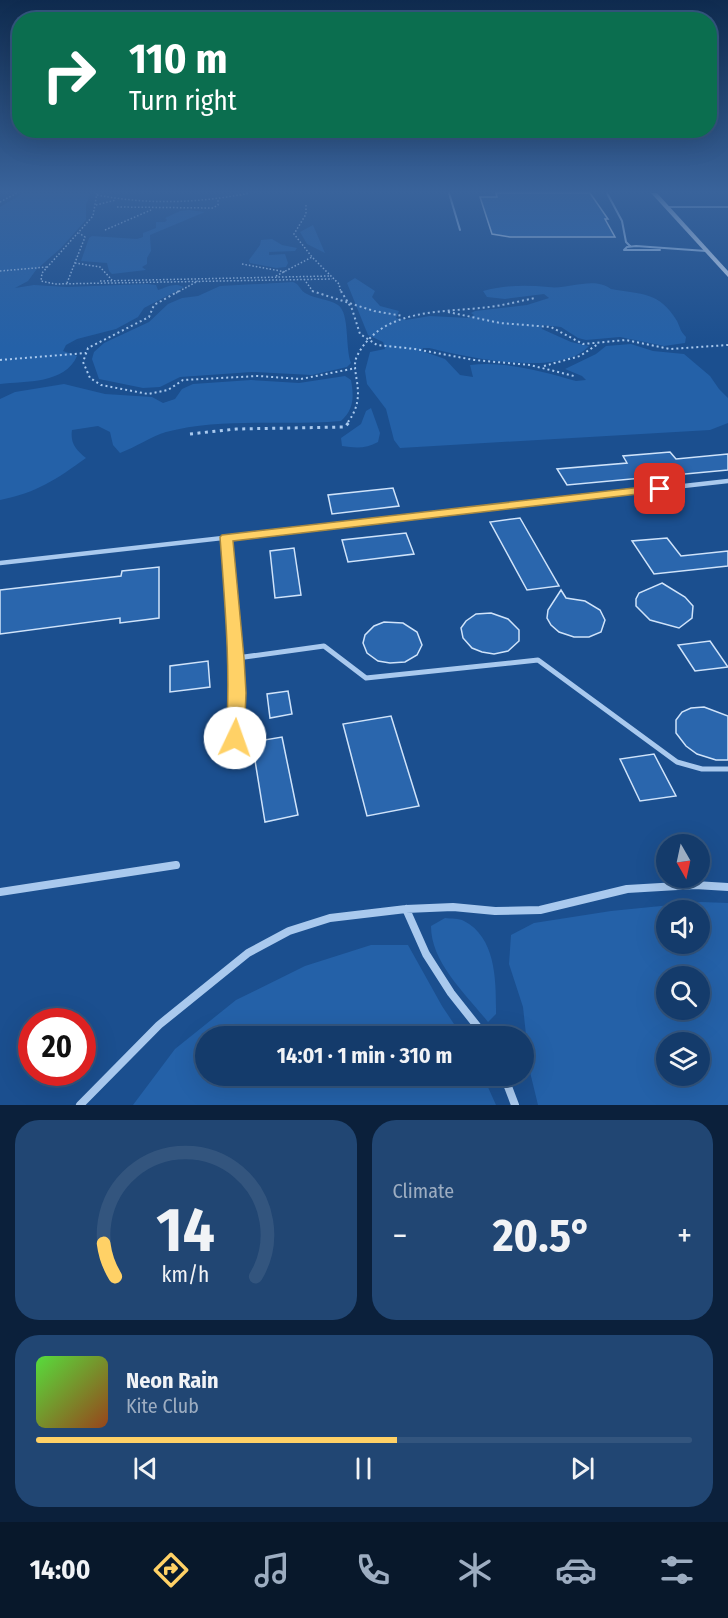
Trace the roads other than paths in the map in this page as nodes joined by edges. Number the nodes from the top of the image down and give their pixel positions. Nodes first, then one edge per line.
1 (700, 245) edge
2 (630, 246) joint
3 (669, 249) junction
4 (705, 250) junction
5 (728, 275) edge
6 (728, 481) edge
7 (226, 537) junction
8 (0, 563) edge
9 (237, 658) junction
10 (235, 738) dead end
11 (728, 769) edge
12 (176, 865) dead end
13 (728, 887) edge
14 (0, 892) edge
15 (406, 909) junction
16 (477, 1026) edge
17 (508, 1086) edge
18 (80, 1105) edge
19 (515, 1105) edge

1 - 4 street
2 - 3 lane
2 - 3 lane
3 - 4 lane
4 - 5 street
6 - 7 lane
7 - 8 lane
7 - 9 lane
9 - 10 lane
9 - 11 lane
12 - 14 lane
13 - 15 lane
15 - 16 lane
15 - 18 lane
17 - 19 lane

